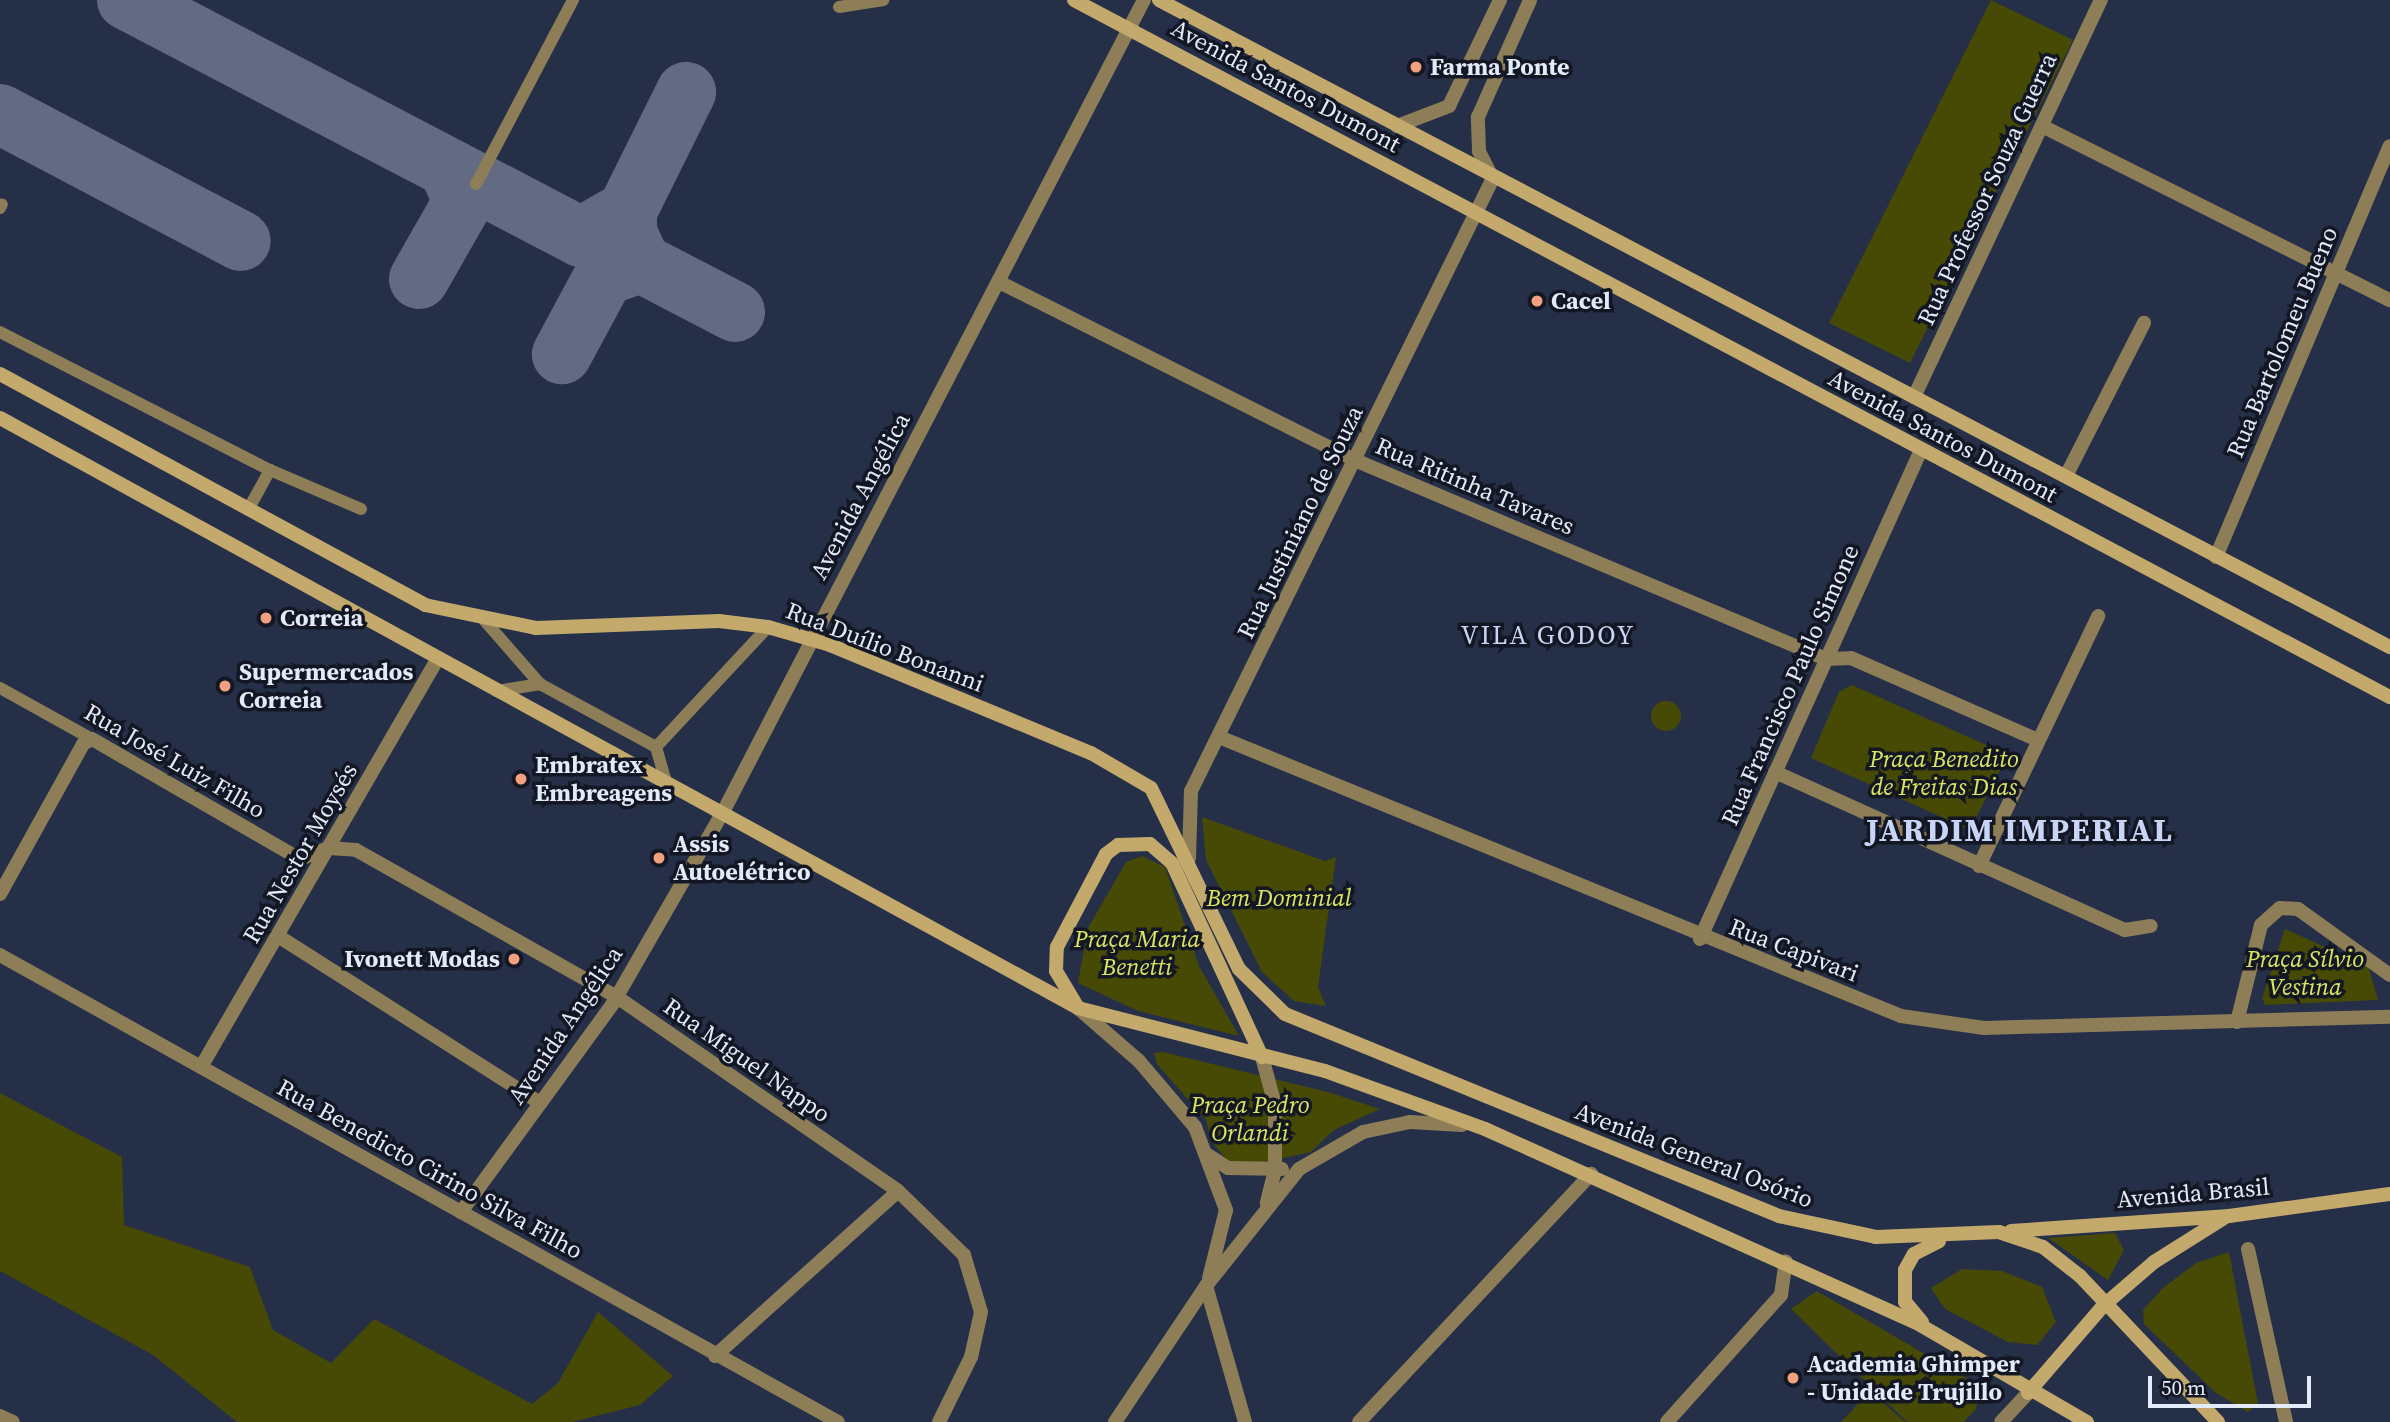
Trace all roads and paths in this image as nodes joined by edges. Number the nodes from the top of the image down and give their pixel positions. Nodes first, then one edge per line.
1 (573, 0) edge
2 (883, 0) edge
3 (1074, 0) edge
4 (1144, 0) edge
5 (1158, 0) edge
6 (1500, 0) edge
7 (1530, 0) edge
8 (2101, 0) edge
9 (839, 7) dead end
10 (1130, 29) junction
11 (1397, 125) junction
12 (2042, 125) junction
13 (2390, 146) edge
14 (1493, 178) junction
15 (476, 184) dead end
16 (1478, 211) junction
17 (2336, 274) junction
18 (1001, 283) junction
19 (2390, 300) edge
20 (2144, 323) dead end
21 (0, 332) edge
22 (0, 374) edge
23 (1914, 397) junction
24 (0, 418) edge
25 (1921, 450) junction
26 (1357, 461) junction
27 (270, 470) junction
28 (2066, 477) junction
29 (361, 509) dead end
30 (248, 510) junction
31 (2216, 557) junction
32 (2098, 616) dead end
33 (485, 621) junction
34 (768, 627) junction
35 (808, 639) junction
36 (2390, 648) edge
37 (1826, 659) junction
38 (437, 660) junction
39 (540, 684) junction
40 (0, 688) edge
41 (496, 691) junction
42 (2390, 697) edge
43 (1219, 737) junction
44 (92, 738) junction
45 (2038, 740) junction
46 (656, 747) junction
47 (1775, 772) junction
48 (666, 783) junction
49 (722, 814) junction
50 (329, 848) junction
51 (1189, 858) junction
52 (1979, 866) junction
53 (0, 894) edge
54 (1201, 924) junction
55 (2151, 926) dead end
56 (278, 936) junction
57 (1700, 939) junction
58 (0, 955) edge
59 (1239, 969) junction
60 (2390, 975) edge
61 (617, 998) junction
62 (1078, 1007) junction
63 (2390, 1017) edge
64 (2237, 1022) junction
65 (1262, 1057) junction
66 (201, 1068) junction
67 (540, 1103) junction
68 (1485, 1129) junction
69 (1208, 1155) junction
70 (1319, 1155) junction
71 (1275, 1170) junction
72 (1591, 1174) junction
73 (898, 1191) junction
74 (2390, 1194) edge
75 (461, 1212) junction
76 (1264, 1214) junction
77 (2228, 1216) junction
78 (1999, 1232) junction
79 (1947, 1238) junction
80 (2248, 1250) dead end
81 (1786, 1261) junction
82 (1206, 1286) junction
83 (2103, 1307) junction
84 (1928, 1328) junction
85 (715, 1356) junction
86 (2028, 1393) junction
87 (0, 1416) edge
88 (13, 1422) edge
89 (838, 1422) edge
90 (939, 1422) edge
91 (1115, 1422) edge
92 (1244, 1422) edge
93 (1359, 1422) edge
94 (1667, 1422) edge
95 (2001, 1422) edge
96 (2087, 1422) edge
97 (2218, 1422) edge
98 (2286, 1422) edge

1 - 15 lane
2 - 9 lane
3 - 10 main road, Avenida Santos Dumont
4 - 10 street, Avenida Angélica
5 - 11 main road, Avenida Santos Dumont
6 - 11 street
7 - 14 street
8 - 12 street, Rua Professor Souza Guerra
10 - 16 main road, Avenida Santos Dumont
10 - 18 street, Avenida Angélica
11 - 14 main road, Avenida Santos Dumont
12 - 17 street
12 - 23 street, Rua Professor Souza Guerra
13 - 17 street, Rua Bartolomeu Bueno
14 - 16 street
14 - 23 main road, Avenida Santos Dumont
16 - 25 main road, Avenida Santos Dumont
16 - 26 street, Rua Justiniano de Souza
17 - 19 street
17 - 31 street, Rua Bartolomeu Bueno
18 - 26 street, Rua Ritinha Tavares
18 - 35 street, Avenida Angélica
20 - 28 street
21 - 27 lane
22 - 30 main road, Rua Duílio Bonanni
23 - 28 main road, Avenida Santos Dumont
24 - 38 main road
25 - 37 street, Rua Francisco Paulo Simone
25 - 42 main road, Avenida Santos Dumont
26 - 37 street, Rua Ritinha Tavares
26 - 43 street, Rua Justiniano de Souza
27 - 29 lane
27 - 30 lane
28 - 31 main road, Avenida Santos Dumont
30 - 33 main road, Rua Duílio Bonanni
31 - 36 main road, Avenida Santos Dumont
32 - 45 street
33 - 34 main road, Rua Duílio Bonanni
33 - 39 lane
34 - 35 main road, Rua Duílio Bonanni
34 - 46 lane
35 - 49 street, Avenida Angélica
35 - 51 main road, Rua Duílio Bonanni
37 - 45 street, Rua Ritinha Tavares
37 - 47 street, Rua Francisco Paulo Simone
38 - 41 main road
38 - 50 street, Rua Nestor Moysés
39 - 41 lane
39 - 46 lane
40 - 44 lane, Rua José Luiz Filho
41 - 48 main road
43 - 51 street, Rua Justiniano de Souza
43 - 57 street, Rua Capivari
44 - 50 street, Rua José Luiz Filho
44 - 53 street
45 - 52 street
46 - 48 lane
47 - 52 street
47 - 57 street, Rua Francisco Paulo Simone
48 - 49 main road
49 - 61 street, Avenida Angélica
49 - 62 main road
50 - 56 street, Rua Nestor Moysés
50 - 61 street, Rua Miguel Nappo
51 - 54 main road
51 - 59 main road, Avenida General Osório
52 - 55 street
54 - 59 main road
54 - 62 main road
54 - 65 main road
56 - 66 street, Rua Nestor Moysés
56 - 67 street
57 - 64 street, Rua Capivari
58 - 66 street, Rua Benedicto Cirino Silva Filho
59 - 79 main road, Avenida General Osório
60 - 64 street
61 - 67 street, Avenida Angélica
61 - 73 street, Rua Miguel Nappo
62 - 65 main road
62 - 69 street
63 - 64 street, Rua Capivari
65 - 68 main road
65 - 71 street
66 - 75 street, Rua Benedicto Cirino Silva Filho
67 - 75 street, Avenida Angélica
68 - 70 street
68 - 72 main road
69 - 71 street
69 - 82 street
70 - 71 street
70 - 76 street
71 - 76 street
72 - 81 main road
72 - 93 street
73 - 85 street
73 - 90 street, Rua Miguel Nappo
74 - 77 main road, Avenida Brasil
75 - 85 street, Rua Benedicto Cirino Silva Filho
76 - 82 street
77 - 78 main road, Avenida Brasil
77 - 83 main road
78 - 79 main road, Avenida General Osório
78 - 83 main road, Avenida General Osório
79 - 84 main road
80 - 98 street
81 - 84 main road
81 - 94 street
82 - 91 street
82 - 92 street
83 - 86 main road
83 - 97 main road, Avenida General Osório
84 - 86 main road
85 - 89 street, Rua Benedicto Cirino Silva Filho
86 - 95 street
86 - 96 main road
87 - 88 street

